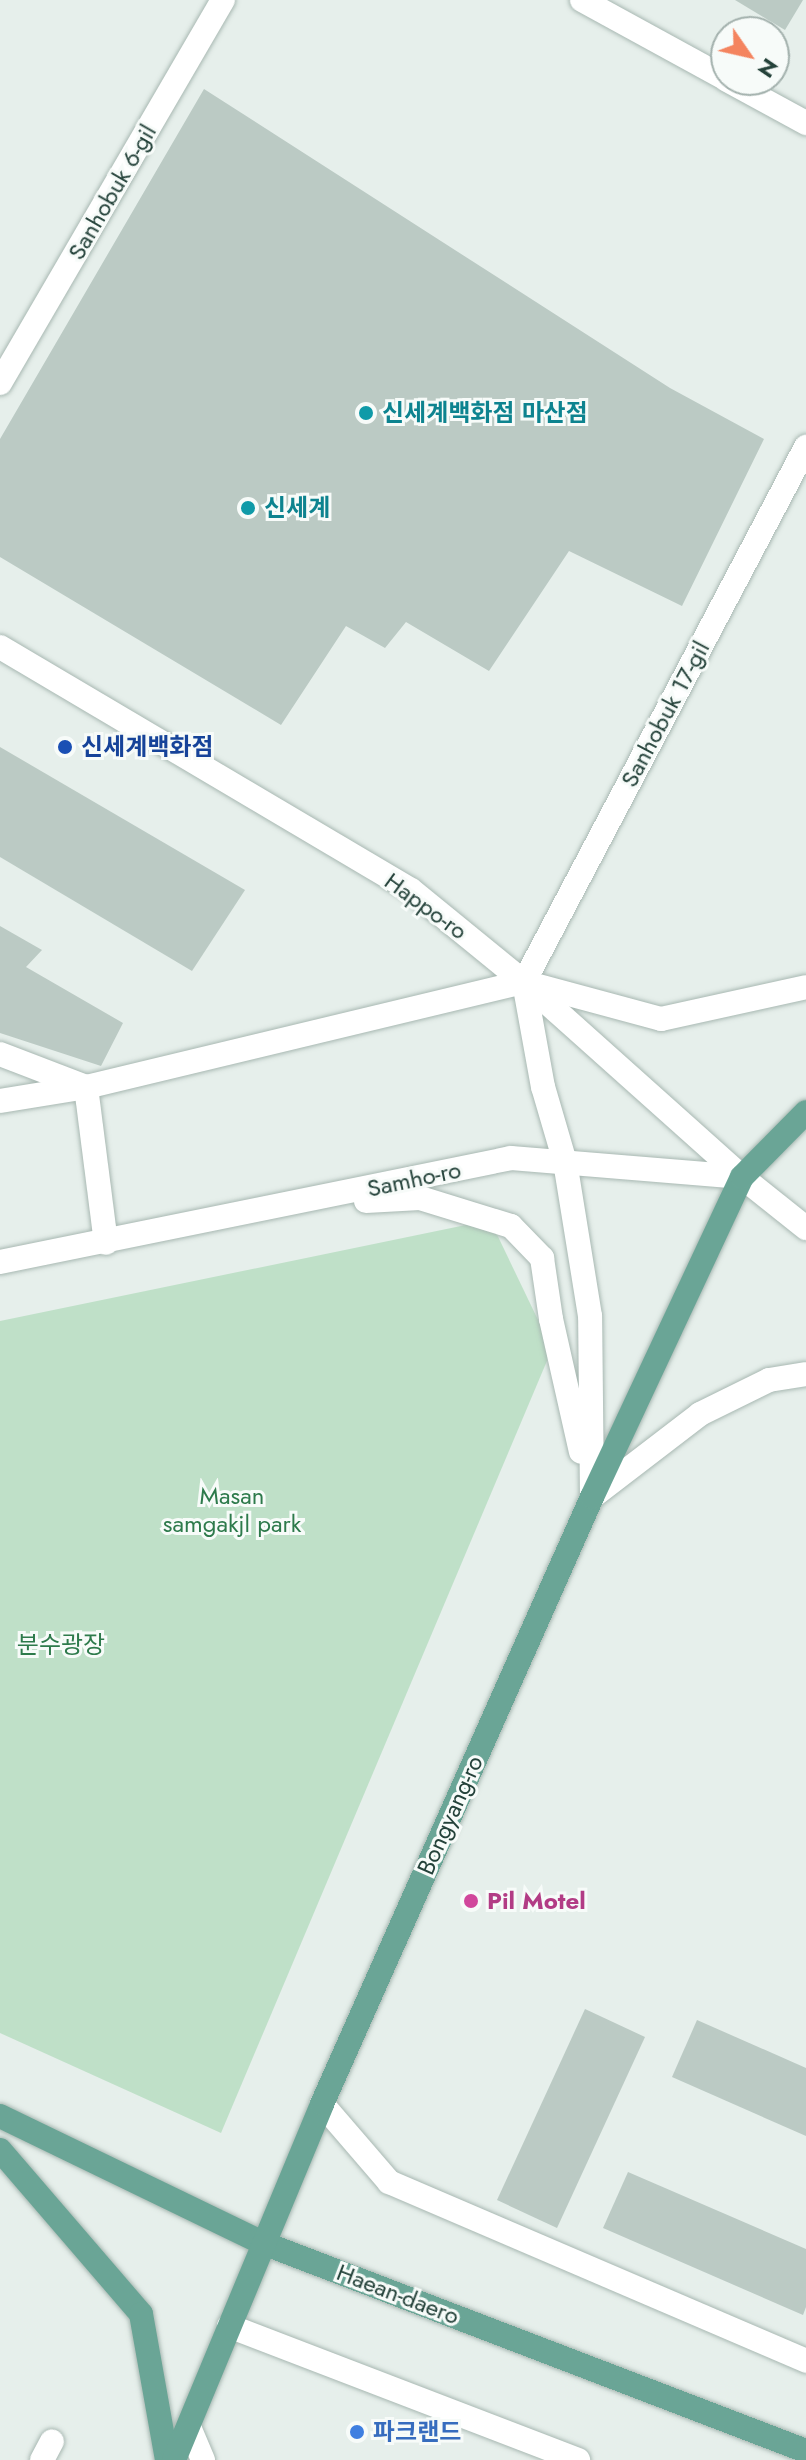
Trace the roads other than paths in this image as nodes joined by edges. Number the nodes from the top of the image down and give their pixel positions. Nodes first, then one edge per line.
1 (223, 0) edge
2 (582, 0) edge
3 (710, 71) edge
4 (756, 96) edge
5 (806, 123) edge
6 (0, 383) edge
7 (806, 447) edge
8 (0, 647) edge
9 (524, 982) junction
10 (806, 987) edge
11 (0, 1054) edge
12 (86, 1087) junction
13 (0, 1101) edge
14 (806, 1112) edge
15 (565, 1162) junction
16 (742, 1177) junction
17 (300, 1203) junction
18 (806, 1228) edge
19 (106, 1243) junction
20 (0, 1262) edge
21 (806, 1374) edge
22 (592, 1497) junction
23 (322, 2104) junction
24 (0, 2116) edge
25 (0, 2150) edge
26 (263, 2243) junction
27 (229, 2326) junction
28 (806, 2361) edge
29 (189, 2427) junction
30 (806, 2451) edge
31 (167, 2460) edge
32 (174, 2460) edge
33 (203, 2460) edge
34 (578, 2460) edge

1 - 6 main road, Sanhobuk 6-gil
2 - 3 main road
4 - 5 main road
7 - 9 main road, Sanhobuk 17-gil
8 - 9 main road, Happo-ro
9 - 10 main road
9 - 12 main road
9 - 15 main road
9 - 16 main road, Happo-ro
11 - 12 main road
12 - 13 main road
12 - 19 main road
14 - 16 main road
15 - 16 main road, Samho-ro
15 - 17 main road, Samho-ro
15 - 22 main road
16 - 18 main road, Happo-ro
16 - 22 main road, Bongyang-ro
17 - 19 main road, Samho-ro
17 - 22 main road
19 - 20 main road, Samho-ro
21 - 22 main road
22 - 23 main road, Bongyang-ro
23 - 26 main road, Bongyang-ro
23 - 28 main road
24 - 26 main road, Haean-daero
25 - 31 main road
26 - 27 main road, Bongyang-ro
26 - 30 main road, Haean-daero
27 - 29 main road, Bongyang-ro
27 - 34 main road
29 - 32 main road, Bongyang-ro
29 - 33 main road

